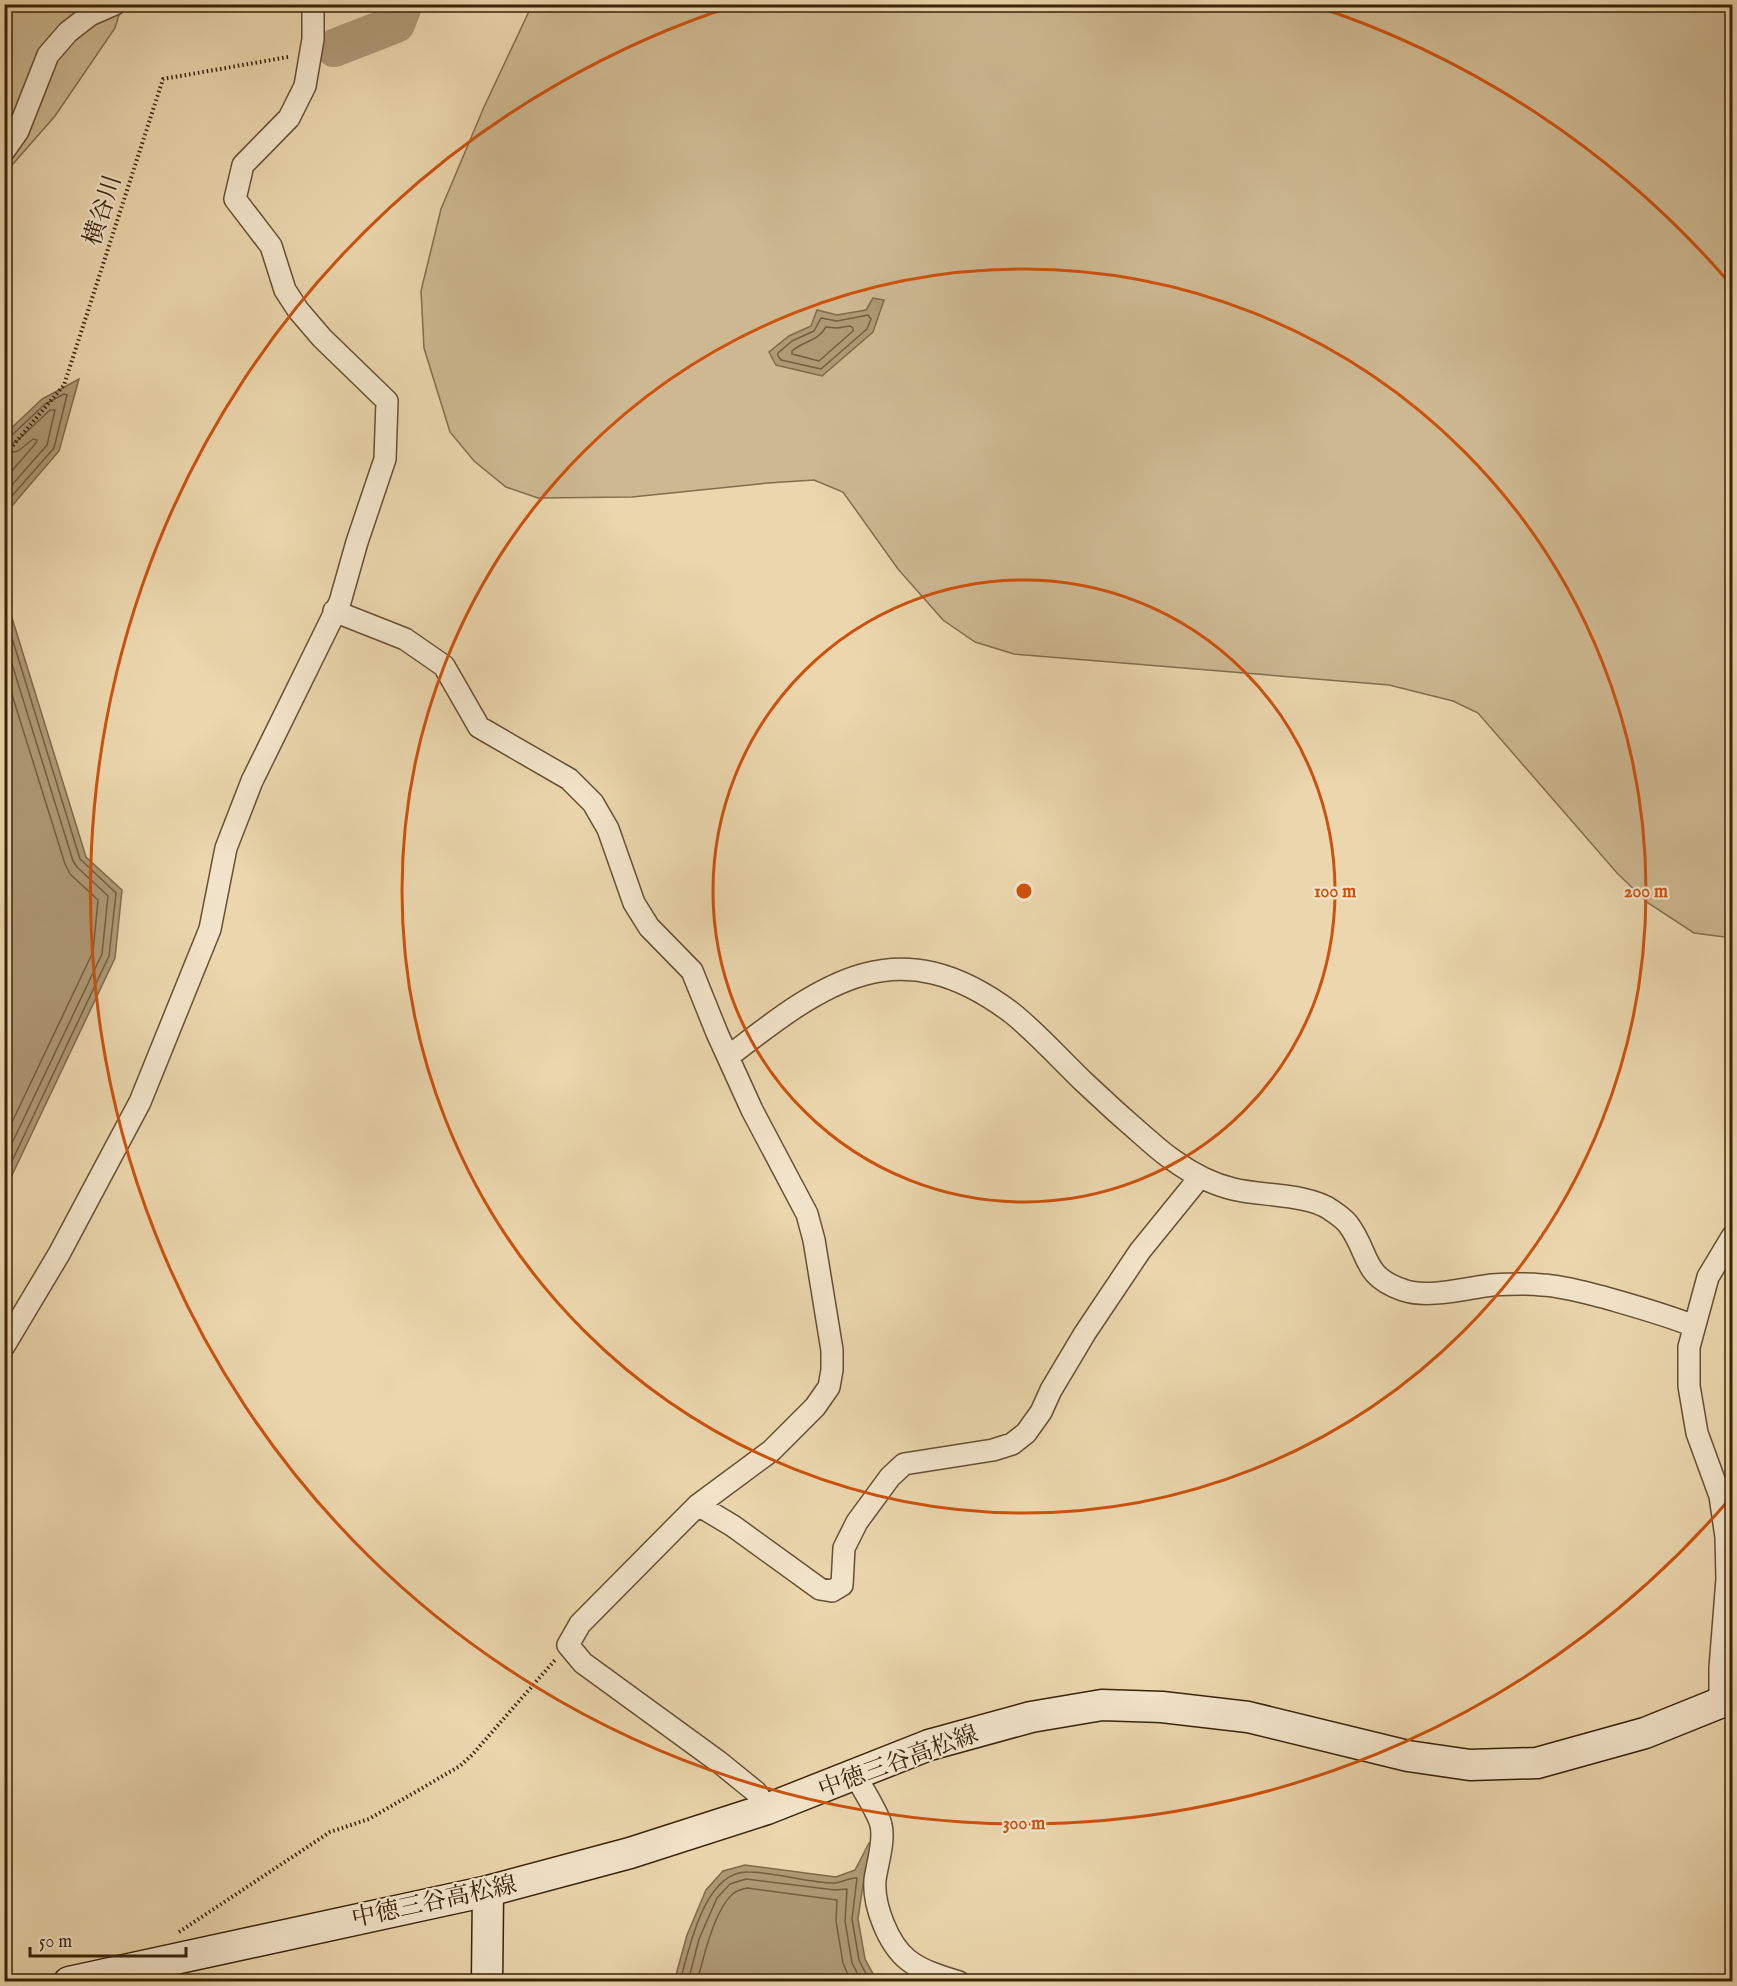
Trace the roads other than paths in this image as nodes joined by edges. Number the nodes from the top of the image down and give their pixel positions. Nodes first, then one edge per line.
1 (115, 4) edge
2 (313, 4) edge
3 (4, 151) edge
4 (334, 611) junction
5 (728, 1057) junction
6 (1200, 1177) junction
7 (1732, 1237) edge
8 (1694, 1326) junction
9 (4, 1346) edge
10 (698, 1505) junction
11 (1726, 1700) edge
12 (855, 1775) junction
13 (767, 1809) junction
14 (488, 1891) junction
15 (69, 1982) edge
16 (487, 1982) edge
17 (959, 1982) edge

1 - 3 street
2 - 4 street
4 - 5 street
4 - 9 street
5 - 6 street
5 - 10 street
6 - 8 street
6 - 10 street
7 - 8 street
8 - 11 street
10 - 13 street
11 - 12 main road, 中徳三谷高松線
12 - 13 main road, 中徳三谷高松線
12 - 17 street
13 - 14 main road, 中徳三谷高松線
14 - 15 main road, 中徳三谷高松線
14 - 16 main road

